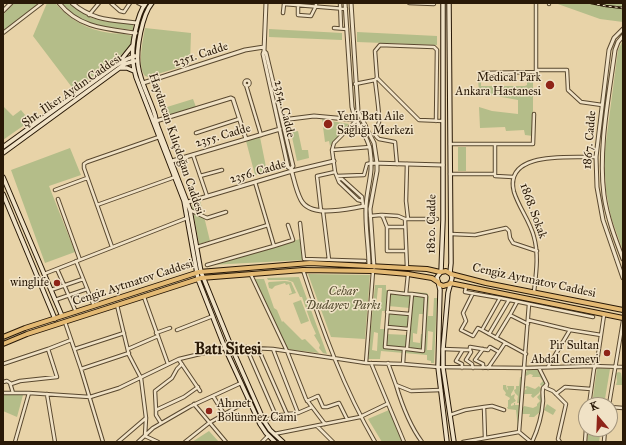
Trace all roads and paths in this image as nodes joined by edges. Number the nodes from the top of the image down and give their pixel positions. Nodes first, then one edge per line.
1 (11, 3) edge
2 (42, 3) edge
3 (59, 3) edge
4 (72, 3) edge
5 (99, 3) edge
6 (111, 3) edge
7 (130, 3) edge
8 (138, 3) edge
9 (152, 3) edge
10 (266, 3) edge
11 (340, 3) edge
12 (346, 3) edge
13 (350, 3) edge
14 (409, 3) edge
15 (443, 3) edge
16 (449, 3) edge
17 (536, 3) edge
18 (145, 4) edge
19 (305, 4) edge
20 (434, 4) dead end
21 (298, 5) junction
22 (316, 5) edge
23 (341, 8) junction
24 (346, 8) junction
25 (3, 11) edge
26 (283, 13) dead end
27 (89, 15) junction
28 (137, 23) junction
29 (334, 28) dead end
30 (341, 28) junction
31 (347, 29) junction
32 (623, 29) edge
33 (3, 33) edge
34 (136, 33) junction
35 (623, 36) edge
36 (134, 42) junction
37 (264, 49) junction
38 (132, 56) junction
39 (138, 56) junction
40 (133, 61) junction
41 (138, 61) junction
42 (116, 67) junction
43 (536, 70) junction
44 (134, 71) junction
45 (482, 73) dead end
46 (376, 79) junction
47 (143, 83) junction
48 (355, 84) junction
49 (138, 85) junction
50 (246, 86) dead end
51 (602, 105) junction
52 (608, 106) junction
53 (534, 114) dead end
54 (239, 119) junction
55 (45, 120) junction
56 (282, 120) junction
57 (362, 120) junction
58 (156, 121) junction
59 (278, 121) junction
60 (436, 121) junction
61 (443, 121) junction
62 (357, 122) junction
63 (280, 129) junction
64 (196, 133) dead end
65 (262, 135) junction
66 (159, 137) junction
67 (246, 139) junction
68 (450, 144) junction
69 (495, 144) junction
70 (3, 147) edge
71 (370, 147) junction
72 (332, 150) junction
73 (3, 153) edge
74 (193, 154) junction
75 (596, 157) junction
76 (601, 157) junction
77 (172, 161) junction
78 (334, 162) junction
79 (372, 163) junction
80 (377, 163) junction
81 (397, 164) junction
82 (407, 164) junction
83 (442, 165) junction
84 (222, 170) dead end
85 (292, 170) junction
86 (335, 172) junction
87 (450, 174) junction
88 (494, 174) junction
89 (200, 176) junction
90 (3, 177) edge
91 (175, 177) junction
92 (513, 177) junction
93 (87, 178) junction
94 (338, 178) junction
95 (255, 182) junction
96 (55, 190) dead end
97 (3, 194) edge
98 (207, 196) junction
99 (58, 199) dead end
100 (188, 202) junction
101 (97, 205) junction
102 (365, 206) junction
103 (190, 210) junction
104 (322, 211) junction
105 (226, 212) dead end
106 (381, 215) junction
107 (370, 216) junction
108 (188, 218) junction
109 (407, 219) junction
110 (437, 219) dead end
111 (300, 223) dead end
112 (268, 225) junction
113 (288, 225) dead end
114 (405, 226) junction
115 (387, 228) junction
116 (450, 234) junction
117 (274, 246) junction
118 (112, 247) junction
119 (197, 247) junction
120 (406, 251) junction
121 (536, 251) junction
122 (623, 259) edge
123 (80, 260) junction
124 (330, 260) junction
125 (76, 261) junction
126 (365, 261) dead end
127 (348, 263) junction
128 (208, 265) dead end
129 (372, 268) junction
130 (407, 268) junction
131 (57, 269) junction
132 (303, 270) junction
133 (202, 272) junction
134 (441, 272) junction
135 (196, 273) junction
136 (450, 273) junction
137 (44, 274) junction
138 (408, 274) junction
139 (251, 275) junction
140 (204, 278) junction
141 (623, 278) edge
142 (83, 279) junction
143 (198, 279) junction
144 (439, 283) junction
145 (450, 284) junction
146 (64, 286) junction
147 (466, 287) junction
148 (87, 289) junction
149 (51, 290) junction
150 (534, 292) junction
151 (473, 293) junction
152 (406, 294) junction
153 (412, 294) junction
154 (69, 295) junction
155 (144, 296) junction
156 (500, 298) junction
157 (55, 300) junction
158 (509, 300) junction
159 (518, 302) junction
160 (529, 304) junction
161 (117, 305) junction
162 (94, 306) junction
163 (623, 310) edge
164 (76, 312) junction
165 (387, 312) junction
166 (410, 314) junction
167 (604, 314) junction
168 (510, 315) junction
169 (62, 316) junction
170 (213, 316) junction
171 (593, 317) dead end
172 (55, 319) junction
173 (623, 319) edge
174 (528, 320) junction
175 (65, 322) junction
176 (528, 324) junction
177 (387, 327) junction
178 (170, 328) dead end
179 (409, 329) junction
180 (177, 330) dead end
181 (482, 330) junction
182 (570, 330) junction
183 (124, 333) junction
184 (156, 333) junction
185 (489, 334) junction
186 (158, 336) junction
187 (601, 336) junction
188 (3, 337) edge
189 (496, 338) junction
190 (71, 340) junction
191 (505, 343) junction
192 (3, 344) edge
193 (231, 346) junction
194 (246, 347) junction
195 (225, 348) junction
196 (258, 348) junction
197 (48, 349) junction
198 (74, 349) junction
199 (128, 349) junction
200 (273, 349) junction
201 (405, 349) junction
202 (443, 349) junction
203 (483, 349) junction
204 (462, 350) junction
205 (470, 350) junction
206 (287, 351) junction
207 (499, 352) junction
208 (129, 353) junction
209 (526, 354) junction
210 (334, 357) junction
211 (179, 360) junction
212 (366, 363) junction
213 (371, 363) junction
214 (388, 363) junction
215 (3, 364) edge
216 (168, 364) junction
217 (182, 364) junction
218 (403, 364) junction
219 (596, 366) junction
220 (438, 367) junction
221 (615, 367) junction
222 (623, 367) edge
223 (443, 368) junction
224 (462, 368) junction
225 (473, 368) junction
226 (483, 368) junction
227 (488, 368) junction
228 (524, 368) junction
229 (539, 368) junction
230 (547, 368) junction
231 (81, 369) junction
232 (141, 378) junction
233 (3, 382) edge
234 (241, 383) junction
235 (11, 384) junction
236 (547, 384) junction
237 (396, 385) junction
238 (198, 387) junction
239 (591, 389) junction
240 (440, 390) junction
241 (200, 391) dead end
242 (3, 393) edge
243 (13, 393) junction
244 (29, 393) junction
245 (47, 394) junction
246 (556, 394) junction
247 (212, 396) junction
248 (90, 397) junction
249 (590, 397) edge
250 (610, 397) edge
251 (248, 400) junction
252 (307, 401) junction
253 (194, 404) junction
254 (387, 404) junction
255 (312, 407) junction
256 (484, 407) junction
257 (156, 410) junction
258 (504, 410) dead end
259 (298, 413) junction
260 (224, 414) junction
261 (287, 414) junction
262 (450, 415) junction
263 (276, 416) junction
264 (360, 417) junction
265 (146, 418) junction
266 (347, 419) junction
267 (264, 421) junction
268 (160, 423) junction
269 (209, 423) junction
270 (325, 424) junction
271 (317, 426) junction
272 (519, 432) junction
273 (274, 434) junction
274 (145, 436) junction
275 (268, 436) junction
276 (485, 438) junction
277 (489, 438) junction
278 (15, 442) edge
279 (54, 442) edge
280 (103, 442) edge
281 (118, 442) edge
282 (138, 442) edge
283 (158, 442) edge
284 (185, 442) edge
285 (226, 442) edge
286 (262, 442) edge
287 (275, 442) edge
288 (283, 442) edge
289 (333, 442) edge
290 (375, 442) edge
291 (404, 442) edge
292 (422, 442) edge
293 (447, 442) edge
294 (454, 442) edge
295 (463, 442) edge
296 (489, 442) edge
297 (532, 442) edge
298 (560, 442) edge

1 - 25 street
2 - 33 street
3 - 34 street
4 - 27 street
5 - 27 street
6 - 7 street
8 - 18 street
9 - 39 main road, Haydarcan Kılıçdoğan Caddesi
10 - 37 street, 2354. Cadde
11 - 23 street
12 - 24 street
13 - 48 street
14 - 20 street
15 - 61 main road, 1820. Cadde
16 - 68 main road, 1820. Cadde
17 - 43 street
18 - 28 main road, Haydarcan Kılıçdoğan Caddesi
19 - 21 street
19 - 22 street
21 - 22 street
21 - 26 street
22 - 23 street
23 - 24 street
23 - 30 street
24 - 31 street
27 - 28 street
28 - 34 main road, Haydarcan Kılıçdoğan Caddesi
29 - 30 street
30 - 31 street
31 - 62 street
32 - 51 street, 1867. Cadde
34 - 36 main road, Haydarcan Kılıçdoğan Caddesi
35 - 52 street, 1867. Cadde
36 - 38 main road, Haydarcan Kılıçdoğan Caddesi
36 - 42 main road
37 - 47 street, 2351. Cadde
37 - 56 street, 2354. Cadde
37 - 59 street, 2354. Cadde
38 - 39 main road
38 - 40 main road, Haydarcan Kılıçdoğan Caddesi
38 - 42 main road, Şht. İlker Aydın Caddesi
39 - 41 main road, Haydarcan Kılıçdoğan Caddesi
40 - 41 main road
40 - 42 main road, Şht. İlker Aydın Caddesi
40 - 44 main road, Haydarcan Kılıçdoğan Caddesi
41 - 47 main road, Haydarcan Kılıçdoğan Caddesi
42 - 44 main road
42 - 55 main road, Şht. İlker Aydın Caddesi
43 - 45 street
43 - 51 street
44 - 49 main road, Haydarcan Kılıçdoğan Caddesi
46 - 48 street
46 - 60 street
46 - 60 street
46 - 81 street
47 - 49 main road
47 - 58 main road, Haydarcan Kılıçdoğan Caddesi
48 - 57 street
49 - 66 main road, Haydarcan Kılıçdoğan Caddesi
50 - 65 street
51 - 52 street
51 - 75 street, 1867. Cadde
52 - 76 street, 1867. Cadde
53 - 69 street
54 - 58 street
54 - 64 street
54 - 67 street
55 - 70 main road, Şht. İlker Aydın Caddesi
55 - 73 main road, Şht. İlker Aydın Caddesi
56 - 59 street
56 - 62 street
56 - 85 street, 2354. Cadde
57 - 62 street
57 - 80 street
58 - 77 main road, Haydarcan Kılıçdoğan Caddesi
59 - 63 street, 2354. Cadde
60 - 61 street
61 - 83 main road, 1820. Cadde
62 - 71 street
62 - 72 street
63 - 65 street, 2355. Cadde
63 - 85 street, 2354. Cadde
65 - 67 street, 2355. Cadde
66 - 91 main road, Haydarcan Kılıçdoğan Caddesi
66 - 93 street
67 - 74 street, 2355. Cadde
68 - 69 street
68 - 87 main road, 1820. Cadde
69 - 88 street
71 - 72 street
71 - 79 street
72 - 78 street
74 - 77 street, 2355. Cadde
74 - 89 street
75 - 76 street
75 - 92 street, 1868. Sokak
75 - 141 street, 1867. Cadde
76 - 122 street, 1867. Cadde
77 - 100 main road, Haydarcan Kılıçdoğan Caddesi
78 - 85 street, 2356. Cadde
78 - 86 street
79 - 80 street
79 - 94 street
79 - 102 street
80 - 81 street
80 - 107 street
81 - 82 street
82 - 83 street
82 - 109 street
83 - 134 main road, 1820. Cadde
84 - 89 street
85 - 95 street, 2356. Cadde
85 - 104 street, 2354. Cadde
86 - 94 street
86 - 104 street
87 - 88 street
87 - 116 main road, 1820. Cadde
88 - 92 street
89 - 98 street
90 - 137 main road
91 - 101 street
91 - 108 main road, Haydarcan Kılıçdoğan Caddesi
92 - 121 street, 1868. Sokak
93 - 96 street
93 - 101 street
94 - 102 street
95 - 98 street, 2356. Cadde
95 - 112 street
97 - 172 main road
98 - 100 street, 2356. Cadde
99 - 123 street
100 - 103 main road, Haydarcan Kılıçdoğan Caddesi
101 - 118 street
102 - 104 street
102 - 129 street
103 - 105 street
103 - 119 main road, Haydarcan Kılıçdoğan Caddesi
104 - 124 street
106 - 107 street
106 - 109 street
106 - 115 street
107 - 129 street
108 - 118 street
108 - 135 main road, Haydarcan Kılıçdoğan Caddesi
109 - 110 street
109 - 114 street
111 - 124 street
112 - 117 street
112 - 119 street
113 - 117 street
114 - 115 street
114 - 120 street
115 - 120 street
116 - 121 street
116 - 136 main road, 1820. Cadde
117 - 128 street
118 - 123 street
119 - 133 main road, Haydarcan Kılıçdoğan Caddesi
120 - 130 street
121 - 150 street, 1868. Sokak
123 - 125 street
124 - 127 street
125 - 131 street
125 - 142 street
126 - 127 street
127 - 129 main road, Cengiz Aytmatov Caddesi
127 - 133 main road, Cengiz Aytmatov Caddesi
129 - 130 main road, Cengiz Aytmatov Caddesi
129 - 132 main road, Cengiz Aytmatov Caddesi
129 - 138 main road, Cengiz Aytmatov Caddesi
129 - 212 street
130 - 134 main road, Cengiz Aytmatov Caddesi
131 - 137 street
131 - 146 street
132 - 139 main road, Cengiz Aytmatov Caddesi
132 - 210 street
133 - 135 main road, Cengiz Aytmatov Caddesi
133 - 140 main road, Haydarcan Kılıçdoğan Caddesi
134 - 136 main road, Cengiz Aytmatov Caddesi
134 - 144 main road, 1820. Cadde
135 - 143 main road, Haydarcan Kılıçdoğan Caddesi
135 - 162 main road, Cengiz Aytmatov Caddesi
136 - 145 main road, 1820. Cadde
136 - 150 main road, Cengiz Aytmatov Caddesi
137 - 149 main road
138 - 144 main road, Cengiz Aytmatov Caddesi
138 - 152 street
139 - 140 main road, Cengiz Aytmatov Caddesi
139 - 206 street
140 - 143 main road, Cengiz Aytmatov Caddesi
140 - 193 main road, Haydarcan Kılıçdoğan Caddesi
142 - 146 street
142 - 148 street
143 - 155 main road, Cengiz Aytmatov Caddesi
143 - 170 main road, Haydarcan Kılıçdoğan Caddesi
144 - 145 main road, Cengiz Aytmatov Caddesi
144 - 220 main road, 1820. Cadde
145 - 147 main road, Cengiz Aytmatov Caddesi
145 - 202 main road, 1820. Cadde
146 - 149 street
146 - 154 street
147 - 151 street
147 - 167 main road, Cengiz Aytmatov Caddesi
148 - 154 street
148 - 162 street
149 - 157 main road
150 - 163 main road, Cengiz Aytmatov Caddesi
151 - 156 street
151 - 181 street
152 - 153 street
152 - 165 street
153 - 166 street
153 - 201 street
154 - 157 street
154 - 164 street
155 - 161 main road, Cengiz Aytmatov Caddesi
155 - 184 street
156 - 158 street
156 - 181 street
157 - 169 main road
158 - 159 street
158 - 185 street
159 - 160 street
159 - 168 street
160 - 171 street
160 - 174 street
161 - 175 main road, Cengiz Aytmatov Caddesi
161 - 183 street
162 - 164 main road, Cengiz Aytmatov Caddesi
164 - 169 main road, Cengiz Aytmatov Caddesi
165 - 166 street
165 - 177 street
166 - 179 street
167 - 173 main road, Cengiz Aytmatov Caddesi
167 - 187 street
168 - 176 street
168 - 189 street
169 - 172 main road, Cengiz Aytmatov Caddesi
170 - 180 street
170 - 195 main road, Haydarcan Kılıçdoğan Caddesi
172 - 188 main road, Cengiz Aytmatov Caddesi
173 - 221 street
174 - 176 street
174 - 182 street
175 - 190 street
175 - 192 main road, Cengiz Aytmatov Caddesi
176 - 209 street
177 - 179 street
177 - 201 street
178 - 184 street
179 - 201 street
181 - 185 street
182 - 187 street
182 - 230 street
183 - 198 street
183 - 199 street
184 - 186 street
185 - 189 street
186 - 199 street
186 - 216 street
187 - 219 street
189 - 191 street
190 - 197 street
190 - 198 street
191 - 207 street
191 - 209 street
193 - 194 street
193 - 195 main road
193 - 267 main road, Haydarcan Kılıçdoğan Caddesi
194 - 196 street
194 - 263 street
195 - 211 street
195 - 234 main road, Haydarcan Kılıçdoğan Caddesi
196 - 200 street
196 - 261 street
197 - 215 street
197 - 235 street
198 - 231 street
199 - 208 street
200 - 206 street
200 - 259 street
201 - 218 street
202 - 204 street
202 - 223 main road, 1820. Cadde
203 - 205 street
203 - 207 street
203 - 226 street
204 - 205 street
204 - 224 street
205 - 225 street
206 - 210 street
206 - 252 street
207 - 227 street
208 - 231 street
208 - 232 street
209 - 228 street
210 - 212 street
210 - 264 street
211 - 216 street
211 - 217 street
212 - 213 street
213 - 214 street
213 - 254 street
214 - 218 street
214 - 237 street
216 - 232 street
217 - 238 street
217 - 257 street
218 - 220 street
219 - 221 street
219 - 230 street
219 - 239 street
220 - 223 street
220 - 240 main road, 1820. Cadde
221 - 222 street
221 - 250 street
223 - 224 street
223 - 262 main road, 1820. Cadde
224 - 225 street
225 - 226 street
226 - 227 street
227 - 228 street
228 - 229 street
228 - 272 street
229 - 230 street
229 - 236 street
231 - 248 street
232 - 248 street
232 - 265 street
233 - 235 street
234 - 247 street
234 - 251 main road, Haydarcan Kılıçdoğan Caddesi
235 - 243 street
236 - 246 street
236 - 297 street
237 - 240 street
237 - 292 street
238 - 241 street
238 - 257 street
239 - 246 street
239 - 249 street
240 - 293 main road, 1820. Cadde
242 - 243 street
243 - 244 street
244 - 245 street
244 - 278 street
245 - 248 street
245 - 279 street
246 - 298 street
247 - 253 street
247 - 260 street
248 - 280 street
251 - 260 street
251 - 275 main road, Haydarcan Kılıçdoğan Caddesi
252 - 255 street
252 - 266 street
253 - 268 street
253 - 269 street
254 - 264 street
254 - 291 street
255 - 259 street
255 - 270 street
256 - 258 street
256 - 262 street
256 - 276 street
257 - 268 street
259 - 261 street
260 - 269 street
261 - 263 street
262 - 294 main road, 1820. Cadde
263 - 267 street
264 - 266 street
264 - 290 street
265 - 274 street
265 - 281 street
266 - 270 street
267 - 273 main road, Haydarcan Kılıçdoğan Caddesi
268 - 274 street
269 - 284 street
269 - 285 street
270 - 271 street
271 - 273 street
271 - 289 street
272 - 277 street
272 - 297 street
273 - 288 main road, Haydarcan Kılıçdoğan Caddesi
274 - 282 street
274 - 283 street
275 - 286 street
275 - 287 main road, Haydarcan Kılıçdoğan Caddesi
276 - 277 street
276 - 295 street
277 - 296 street

